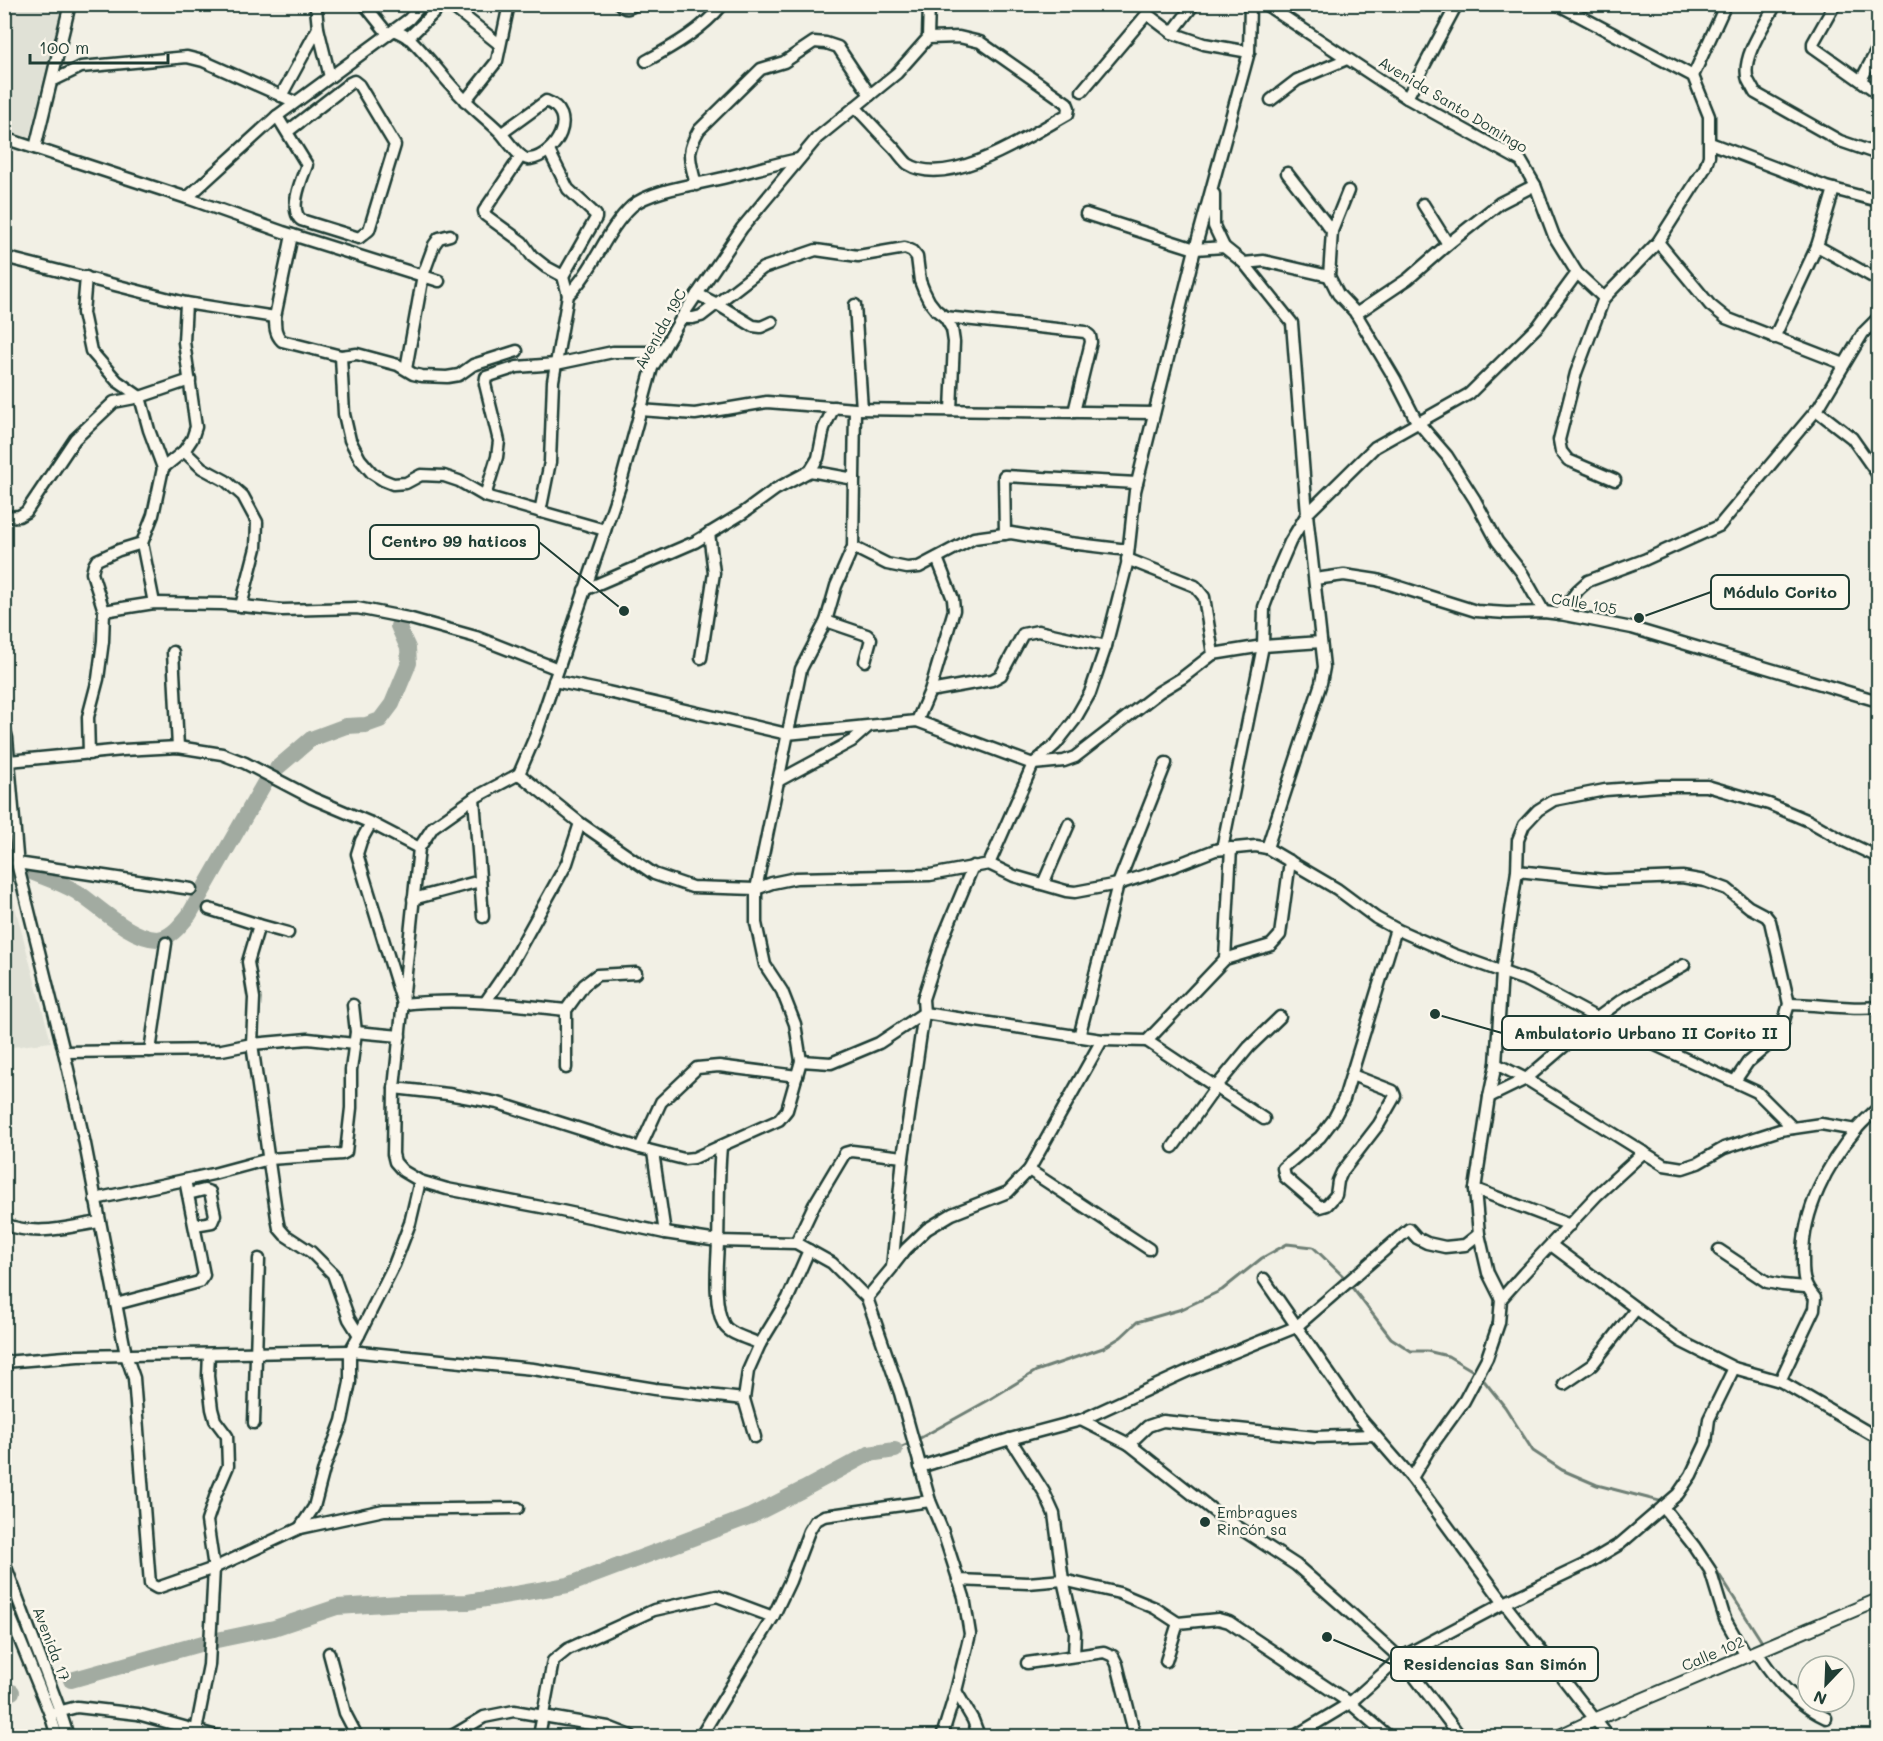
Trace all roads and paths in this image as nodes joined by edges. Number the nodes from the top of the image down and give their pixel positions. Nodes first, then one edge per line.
1 (70, 4) edge
2 (313, 4) edge
3 (364, 4) edge
4 (422, 4) edge
5 (443, 4) edge
6 (449, 4) edge
7 (509, 4) edge
8 (620, 4) edge
9 (636, 4) edge
10 (723, 4) edge
11 (929, 4) edge
12 (1194, 4) edge
13 (1250, 4) edge
14 (1265, 4) edge
15 (1456, 4) edge
16 (1557, 4) edge
17 (1726, 4) edge
18 (1776, 4) edge
19 (1835, 4) edge
20 (318, 28) junction
21 (391, 32) junction
22 (1172, 33) junction
23 (408, 38) junction
24 (928, 38) junction
25 (499, 44) junction
26 (1878, 48) edge
27 (1249, 52) junction
28 (1347, 59) junction
29 (646, 61) dead end
30 (1693, 76) junction
31 (330, 77) junction
32 (1860, 80) junction
33 (52, 81) junction
34 (1082, 91) dead end
35 (1878, 93) edge
36 (870, 95) junction
37 (281, 96) junction
38 (1407, 98) junction
39 (1270, 100) dead end
40 (465, 101) junction
41 (295, 102) junction
42 (855, 107) junction
43 (277, 116) junction
44 (287, 132) junction
45 (502, 133) junction
46 (4, 138) edge
47 (1710, 143) junction
48 (35, 148) junction
49 (549, 151) junction
50 (1878, 154) edge
51 (521, 156) junction
52 (799, 159) junction
53 (1287, 173) dead end
54 (1214, 182) junction
55 (696, 185) junction
56 (1535, 185) junction
57 (1834, 189) junction
58 (1348, 191) dead end
59 (187, 198) junction
60 (1878, 201) edge
61 (1423, 204) dead end
62 (1086, 214) dead end
63 (1332, 231) junction
64 (292, 235) junction
65 (450, 236) dead end
66 (1658, 242) junction
67 (1448, 244) junction
68 (1817, 246) junction
69 (1224, 247) junction
70 (1195, 249) junction
71 (4, 257) edge
72 (1244, 263) junction
73 (1577, 273) junction
74 (423, 275) junction
75 (563, 276) junction
76 (1329, 276) junction
77 (86, 277) junction
78 (1878, 280) edge
79 (439, 281) dead end
80 (697, 294) junction
81 (568, 295) junction
82 (1604, 298) junction
83 (186, 303) junction
84 (717, 304) junction
85 (855, 305) dead end
86 (1356, 314) junction
87 (945, 316) junction
88 (275, 317) junction
89 (682, 318) junction
90 (1878, 318) edge
91 (772, 322) dead end
92 (1774, 338) junction
93 (517, 351) dead end
94 (662, 352) junction
95 (341, 356) junction
96 (556, 364) junction
97 (1844, 364) junction
98 (406, 369) junction
99 (190, 380) junction
100 (140, 397) junction
101 (834, 407) junction
102 (859, 409) junction
103 (640, 410) junction
104 (951, 410) junction
105 (1816, 410) junction
106 (1074, 412) junction
107 (1154, 413) junction
108 (1419, 423) junction
109 (184, 452) junction
110 (163, 468) junction
111 (810, 471) junction
112 (1878, 475) edge
113 (854, 479) junction
114 (1615, 480) dead end
115 (1137, 483) junction
116 (485, 496) junction
117 (540, 512) junction
118 (1307, 514) junction
119 (4, 518) edge
120 (605, 530) junction
121 (709, 533) junction
122 (1005, 534) junction
123 (142, 543) junction
124 (853, 547) junction
125 (1128, 554) junction
126 (937, 558) junction
127 (1315, 579) junction
128 (585, 590) junction
129 (154, 603) junction
130 (241, 606) junction
131 (104, 610) junction
132 (1544, 612) junction
133 (1560, 614) junction
134 (826, 621) junction
135 (1321, 642) junction
136 (1106, 646) junction
137 (1263, 646) junction
138 (173, 652) dead end
139 (1213, 654) junction
140 (701, 658) dead end
141 (865, 661) dead end
142 (558, 669) junction
143 (554, 681) junction
144 (930, 692) junction
145 (1878, 702) edge
146 (917, 721) junction
147 (869, 726) junction
148 (5, 734) edge
149 (787, 734) junction
150 (178, 747) junction
151 (89, 754) junction
152 (9, 761) junction
153 (1166, 763) dead end
154 (1033, 764) junction
155 (519, 774) junction
156 (777, 781) junction
157 (474, 798) junction
158 (371, 823) junction
159 (580, 823) junction
160 (1069, 824) dead end
161 (419, 848) junction
162 (1226, 848) junction
163 (1267, 848) junction
164 (1878, 857) edge
165 (1290, 861) junction
166 (17, 863) junction
167 (989, 864) junction
168 (973, 866) junction
169 (1516, 871) junction
170 (480, 881) junction
171 (1043, 884) junction
172 (1118, 884) junction
173 (191, 889) dead end
174 (756, 889) junction
175 (413, 899) junction
176 (209, 909) dead end
177 (483, 917) dead end
178 (259, 925) junction
179 (1396, 929) junction
180 (288, 933) dead end
181 (166, 943) dead end
182 (1225, 959) junction
183 (1684, 965) dead end
184 (1502, 972) junction
185 (636, 973) dead end
186 (486, 1001) junction
187 (403, 1004) junction
188 (1789, 1004) junction
189 (354, 1005) dead end
190 (1878, 1007) edge
191 (566, 1010) junction
192 (924, 1013) junction
193 (1280, 1017) dead end
194 (1597, 1018) junction
195 (400, 1036) junction
196 (1079, 1037) junction
197 (355, 1038) junction
198 (1102, 1041) junction
199 (1147, 1041) junction
200 (252, 1044) junction
201 (150, 1051) junction
202 (64, 1052) junction
203 (801, 1061) junction
204 (1496, 1064) junction
205 (566, 1068) dead end
206 (1352, 1075) junction
207 (797, 1076) junction
208 (1526, 1079) junction
209 (1735, 1081) junction
210 (1216, 1087) junction
211 (394, 1088) junction
212 (1489, 1097) junction
213 (1878, 1108) edge
214 (1264, 1119) dead end
215 (1793, 1128) junction
216 (1856, 1130) junction
217 (721, 1147) junction
218 (1173, 1147) dead end
219 (640, 1148) junction
220 (653, 1152) junction
221 (1644, 1152) junction
222 (903, 1157) junction
223 (269, 1159) junction
224 (1029, 1170) junction
225 (185, 1180) junction
226 (420, 1181) junction
227 (1475, 1189) junction
228 (188, 1194) junction
229 (96, 1199) junction
230 (100, 1222) junction
231 (4, 1224) edge
232 (195, 1225) junction
233 (1570, 1225) junction
234 (665, 1233) junction
235 (1479, 1234) junction
236 (718, 1241) junction
237 (796, 1243) junction
238 (1551, 1245) junction
239 (1149, 1249) dead end
240 (809, 1250) junction
241 (1719, 1250) dead end
242 (259, 1258) dead end
243 (892, 1268) junction
244 (1264, 1279) dead end
245 (1805, 1287) junction
246 (867, 1298) junction
247 (1501, 1299) junction
248 (116, 1304) junction
249 (1636, 1309) junction
250 (1296, 1327) junction
251 (359, 1335) junction
252 (760, 1344) junction
253 (350, 1351) junction
254 (257, 1352) junction
255 (209, 1354) junction
256 (126, 1355) junction
257 (4, 1362) edge
258 (1734, 1368) junction
259 (1780, 1381) junction
260 (1564, 1384) dead end
261 (744, 1399) junction
262 (1081, 1419) junction
263 (254, 1423) dead end
264 (1373, 1435) junction
265 (755, 1437) dead end
266 (1878, 1438) edge
267 (1010, 1439) junction
268 (1129, 1444) junction
269 (920, 1467) junction
270 (1412, 1478) junction
271 (930, 1501) junction
272 (1663, 1507) junction
273 (518, 1508) dead end
274 (300, 1528) junction
275 (4, 1562) edge
276 (214, 1568) junction
277 (958, 1580) junction
278 (1063, 1580) junction
279 (1878, 1600) edge
280 (4, 1601) edge
281 (1504, 1603) junction
282 (773, 1617) junction
283 (1178, 1623) junction
284 (329, 1653) dead end
285 (1752, 1654) junction
286 (1074, 1656) junction
287 (1400, 1659) junction
288 (1166, 1661) dead end
289 (1027, 1663) dead end
290 (956, 1691) junction
291 (1350, 1703) junction
292 (55, 1712) junction
293 (543, 1715) junction
294 (1826, 1718) dead end
295 (1594, 1720) junction
296 (196, 1734) edge
297 (57, 1737) edge
298 (68, 1737) edge
299 (216, 1737) edge
300 (357, 1737) edge
301 (452, 1737) edge
302 (539, 1737) edge
303 (631, 1737) edge
304 (701, 1737) edge
305 (942, 1737) edge
306 (980, 1737) edge
307 (1136, 1737) edge
308 (1295, 1737) edge
309 (1388, 1737) edge
310 (1460, 1737) edge
311 (1560, 1737) edge
312 (1608, 1737) edge

1 - 33 street
2 - 20 street
3 - 21 street
4 - 21 street
5 - 23 street
6 - 25 street
7 - 25 street
8 - 9 street
10 - 29 street
11 - 24 street
12 - 22 street
13 - 27 street
14 - 28 street, Avenida Santo Domingo
15 - 38 street
16 - 30 street
17 - 30 street
18 - 50 street
19 - 32 street
20 - 31 street
20 - 37 street
21 - 23 street
21 - 31 street
22 - 27 street
22 - 34 street
23 - 40 street
24 - 36 street, Avenida 19C
24 - 42 street
25 - 40 street
26 - 32 street
27 - 54 street
28 - 38 street, Avenida Santo Domingo
28 - 39 street
30 - 47 street
31 - 41 street
32 - 35 street
33 - 37 street
33 - 48 street
36 - 42 street, Avenida 19C
36 - 55 street
37 - 41 street
38 - 56 street, Avenida Santo Domingo
40 - 45 street
41 - 43 street
42 - 52 street, Avenida 19C
43 - 44 street
43 - 59 street
44 - 44 street
45 - 49 street
45 - 51 street
46 - 48 street
47 - 57 street
47 - 66 street
48 - 59 street
49 - 51 street
49 - 75 street
51 - 75 street
52 - 55 street
52 - 80 street, Avenida 19C
53 - 63 street
54 - 69 street
54 - 70 street
55 - 81 street
56 - 67 street
56 - 73 street, Avenida Santo Domingo
57 - 60 street
57 - 68 street
58 - 63 street
59 - 64 street
61 - 67 street
62 - 70 street
63 - 76 street
64 - 74 street
64 - 88 street
65 - 74 street
66 - 82 street
66 - 92 street
67 - 86 street
68 - 78 street
68 - 92 street
69 - 70 street
69 - 72 street
70 - 107 street
71 - 77 street
72 - 76 street
72 - 118 street
73 - 82 street, Avenida Santo Domingo
73 - 108 street
74 - 79 street
74 - 98 street
75 - 81 street
76 - 86 street
77 - 83 street
77 - 100 street
80 - 84 street
80 - 89 street, Avenida 19C
81 - 96 street
82 - 114 street
83 - 88 street
83 - 99 street
84 - 87 street
84 - 89 street
84 - 91 street
85 - 102 street
86 - 108 street
87 - 104 street
87 - 106 street
88 - 95 street
89 - 94 street, Avenida 19C
90 - 97 street
92 - 97 street
93 - 98 street
94 - 96 street
94 - 103 street, Avenida 19C
95 - 98 street
95 - 116 street
96 - 116 street
96 - 117 street
97 - 105 street
99 - 100 street
99 - 109 street
100 - 110 street
100 - 119 street
101 - 102 street
101 - 103 street
101 - 111 street
102 - 104 street
102 - 113 street
103 - 120 street, Avenida 19C
104 - 106 street
105 - 112 street
105 - 133 street
106 - 107 street
107 - 115 street
108 - 118 street
108 - 132 street
109 - 110 street
109 - 130 street
110 - 123 street
111 - 113 street
111 - 121 street
113 - 124 street
115 - 122 street
115 - 125 street
116 - 117 street
117 - 120 street
118 - 127 street
118 - 137 street
120 - 128 street, Avenida 19C
121 - 128 street
121 - 140 street
122 - 125 street
122 - 126 street
123 - 129 street
123 - 131 street
124 - 126 street
124 - 134 street
125 - 136 street
125 - 139 street
126 - 144 street
127 - 132 street, Calle 105
127 - 135 street
128 - 142 street, Avenida 19C
129 - 130 street
129 - 131 street
130 - 142 street
131 - 151 street
132 - 133 street, Calle 105
133 - 145 street, Calle 105
134 - 141 street
134 - 149 street
135 - 137 street
135 - 163 street
136 - 144 street
136 - 154 street
137 - 139 street
137 - 162 street
138 - 150 street
139 - 154 street
142 - 143 street, Avenida 19C
143 - 149 street
143 - 155 street, Avenida 19C
144 - 146 street
146 - 147 street
146 - 154 street
147 - 149 street
147 - 156 street
148 - 152 street
149 - 156 street
150 - 151 street
150 - 158 street
151 - 152 street
152 - 166 street
153 - 172 street
154 - 167 street
155 - 157 street
155 - 159 street
156 - 174 street
157 - 161 street
157 - 170 street
158 - 161 street
158 - 187 street
159 - 174 street
159 - 186 street
160 - 171 street
161 - 175 street
162 - 163 street
162 - 172 street
162 - 182 street
163 - 165 street
164 - 169 street
165 - 179 street
165 - 182 street
166 - 173 street
166 - 202 street
167 - 168 street
167 - 171 street
168 - 174 street
168 - 192 street
169 - 184 street
169 - 188 street
170 - 175 street
170 - 177 street
171 - 172 street
172 - 196 street
174 - 203 street
175 - 187 street
176 - 178 street
178 - 180 street
178 - 200 street
179 - 184 street
179 - 206 street
181 - 201 street
182 - 199 street
183 - 194 street
184 - 194 street
184 - 204 street
185 - 191 street
186 - 187 street
186 - 191 street
187 - 195 street
188 - 190 street
188 - 209 street
189 - 197 street
191 - 205 street
192 - 196 street
192 - 203 street
192 - 222 street
193 - 210 street
194 - 208 street
194 - 209 street
195 - 197 street
195 - 211 street
196 - 198 street
197 - 200 street
197 - 223 street
198 - 199 street
198 - 224 street
199 - 210 street
200 - 201 street
200 - 223 street
201 - 202 street
202 - 229 street
203 - 207 street
204 - 208 street
204 - 212 street
206 - 206 street
207 - 217 street
207 - 219 street
208 - 212 street
208 - 221 street
209 - 215 street
210 - 214 street
210 - 218 street
211 - 219 street
211 - 226 street
212 - 227 street
213 - 216 street
215 - 216 street
215 - 221 street
216 - 245 street
217 - 220 street
217 - 236 street
219 - 220 street
220 - 234 street
221 - 233 street
222 - 237 street
222 - 243 street
223 - 225 street
223 - 251 street
224 - 239 street
224 - 243 street
225 - 228 street
225 - 229 street
226 - 234 street
226 - 251 street
227 - 233 street
227 - 235 street
228 - 232 street
228 - 232 street
229 - 230 street
230 - 231 street
230 - 248 street
232 - 248 street
233 - 238 street
234 - 236 street
235 - 247 street
235 - 250 street
236 - 237 street
236 - 252 street
237 - 240 street
238 - 247 street
238 - 249 street
240 - 246 street
240 - 252 street
241 - 245 street
242 - 254 street
243 - 246 street
244 - 250 street
245 - 259 street
246 - 269 street
247 - 270 street
248 - 256 street
249 - 258 street
249 - 260 street
250 - 262 street
250 - 264 street
251 - 253 street
252 - 261 street
253 - 254 street
253 - 261 street
253 - 274 street
254 - 255 street
254 - 263 street
255 - 256 street
255 - 276 street
256 - 257 street
256 - 276 street
258 - 259 street
258 - 272 street
259 - 266 street
261 - 265 street
262 - 267 street
262 - 268 street
264 - 268 street
264 - 270 street
267 - 269 street
267 - 278 street
268 - 287 street
269 - 271 street
270 - 281 street
271 - 277 street
271 - 282 street
272 - 281 street
272 - 285 street
273 - 274 street
274 - 276 street
275 - 292 street, Avenida 17
276 - 296 street
277 - 278 street
277 - 290 street
278 - 283 street
278 - 286 street
279 - 285 main road, Calle 102
280 - 292 street, Avenida 17
281 - 287 street
281 - 295 street
282 - 293 street
282 - 304 street
283 - 288 street
283 - 291 street
284 - 300 street
285 - 294 street
285 - 295 main road, Calle 102
286 - 289 street
286 - 307 street
287 - 291 street
287 - 310 street
290 - 305 street
290 - 306 street
291 - 308 street
291 - 309 street
292 - 296 street
292 - 297 street, Avenida 17
292 - 298 street, Avenida 17
293 - 301 street
293 - 302 street
293 - 303 street
295 - 311 main road, Calle 102
295 - 312 street
296 - 299 street

